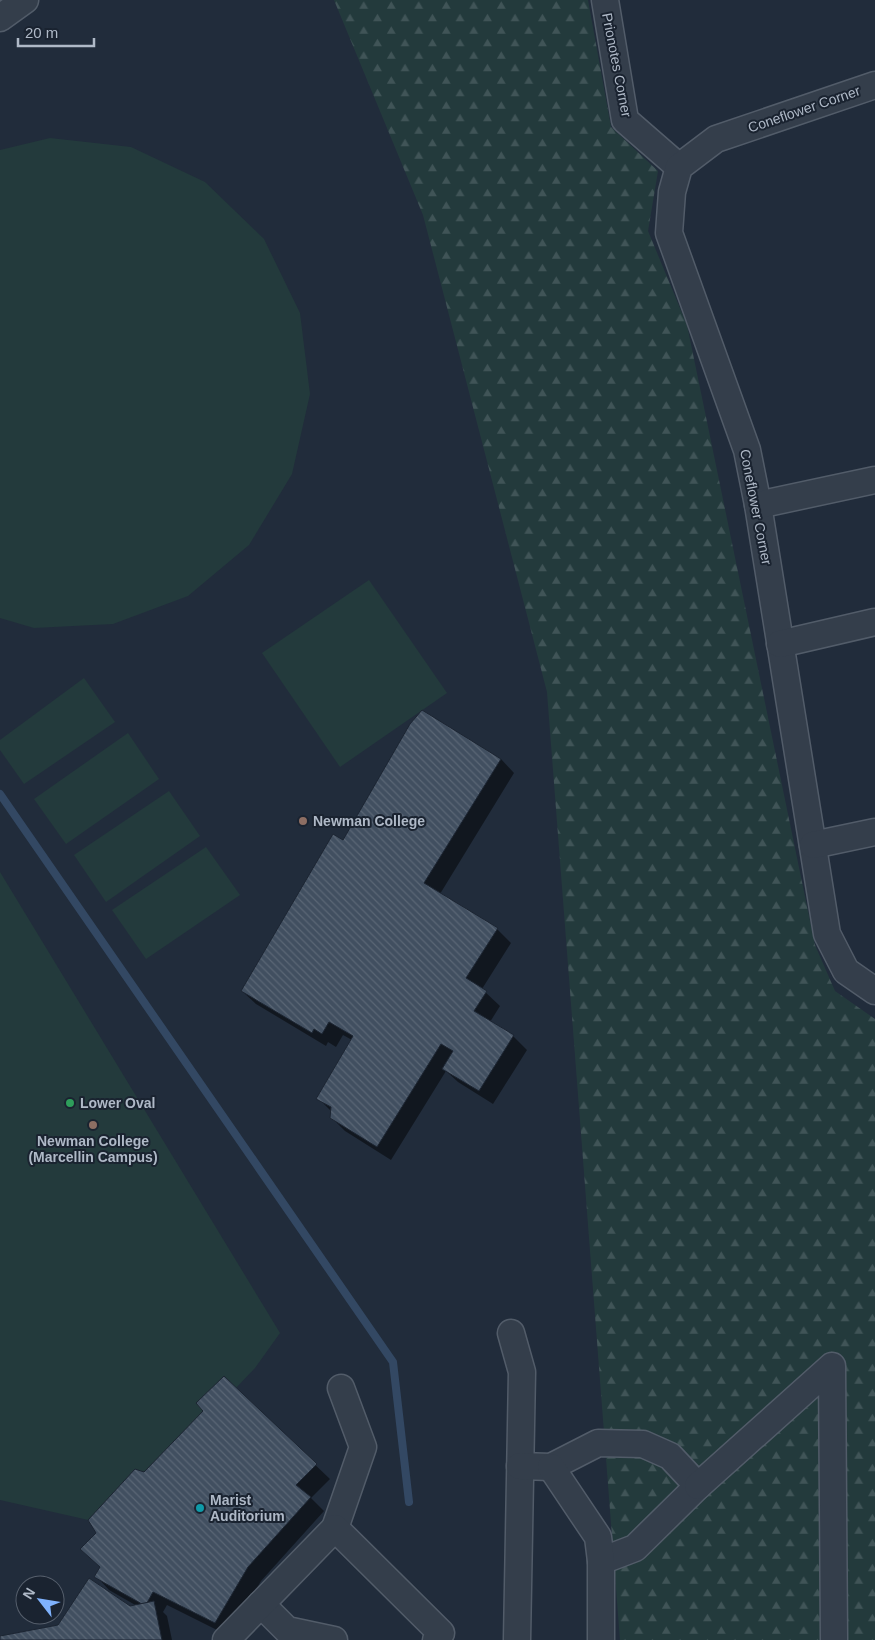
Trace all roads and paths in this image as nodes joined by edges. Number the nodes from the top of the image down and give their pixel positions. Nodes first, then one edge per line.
1 (25, 0) edge
2 (605, 0) edge
3 (0, 18) edge
4 (875, 85) edge
5 (679, 168) junction
6 (875, 480) edge
7 (758, 505) junction
8 (875, 622) edge
9 (780, 644) junction
10 (875, 832) edge
11 (813, 845) junction
12 (875, 991) edge
13 (511, 1333) dead end
14 (341, 1388) dead end
15 (520, 1466) junction
16 (551, 1467) junction
17 (698, 1486) junction
18 (335, 1528) junction
19 (601, 1561) junction
20 (261, 1604) junction
21 (226, 1640) edge
22 (334, 1640) edge
23 (436, 1640) edge
24 (517, 1640) edge
25 (601, 1640) edge
26 (834, 1640) edge

1 - 3 street
2 - 5 street, Prionotes Corner
4 - 5 street, Coneflower Corner
5 - 7 street, Coneflower Corner
6 - 7 street
7 - 9 street, Coneflower Corner
8 - 9 street
9 - 11 street, Coneflower Corner
10 - 11 street
11 - 12 street, Coneflower Corner
13 - 15 street
14 - 18 street
15 - 16 street
15 - 24 street
16 - 17 street
16 - 19 street
17 - 19 street
17 - 26 street
18 - 20 street
18 - 23 street
19 - 25 street
20 - 21 street
20 - 22 street

